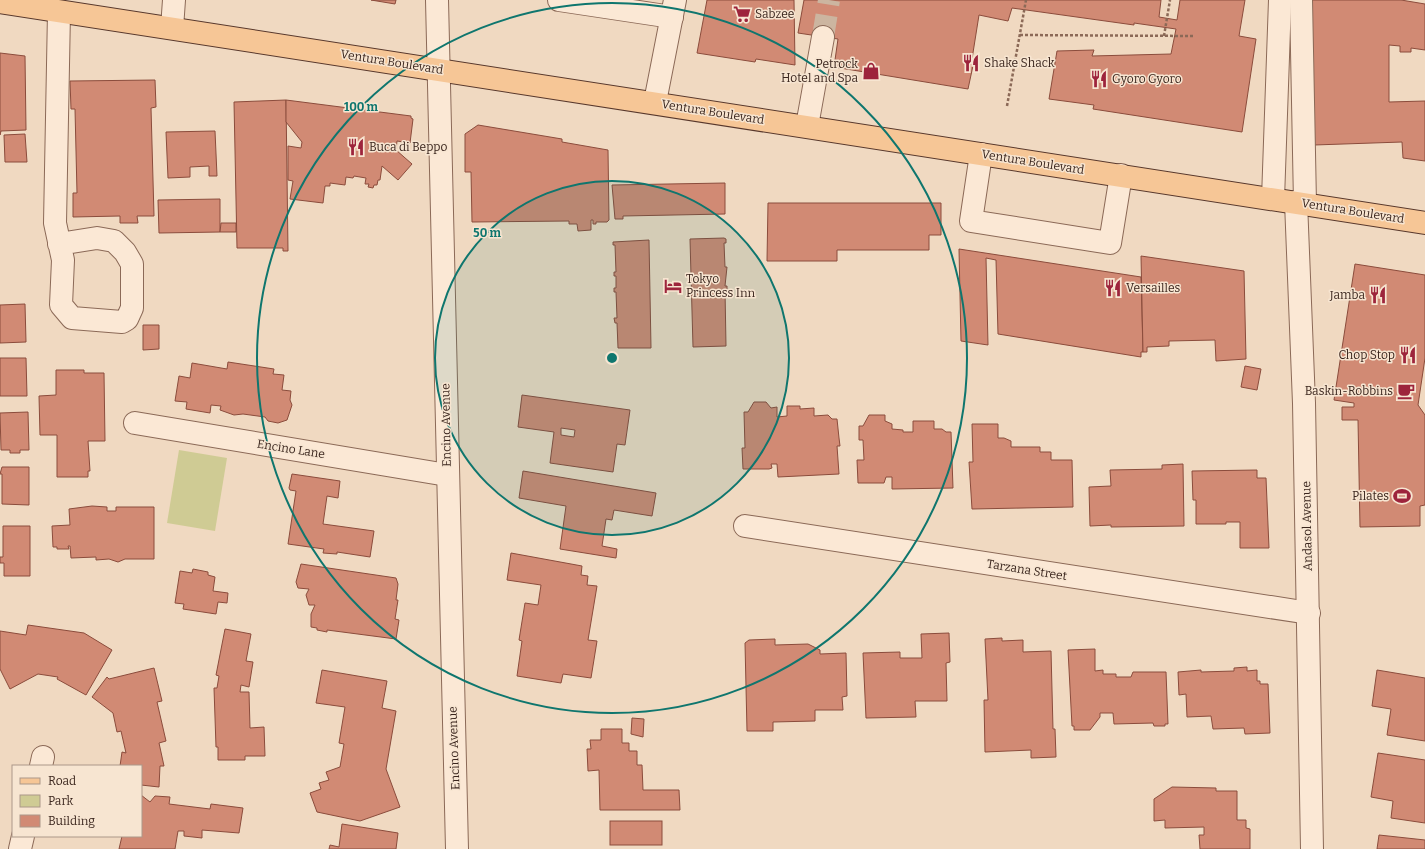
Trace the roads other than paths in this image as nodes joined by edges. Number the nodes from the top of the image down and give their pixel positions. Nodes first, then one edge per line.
1 (174, 0) edge
2 (437, 0) edge
3 (559, 0) edge
4 (1280, 0) edge
5 (1301, 0) edge
6 (0, 2) edge
7 (673, 9) edge
8 (59, 12) junction
9 (172, 28) junction
10 (823, 37) tunnel mouth
11 (437, 69) junction
12 (655, 102) junction
13 (807, 126) junction
14 (981, 154) junction
15 (1121, 175) junction
16 (1272, 198) junction
17 (1301, 203) junction
18 (1425, 223) edge
19 (60, 244) dead end
20 (134, 423) dead end
21 (447, 474) junction
22 (745, 526) dead end
23 (1308, 613) junction
24 (23, 837) edge
25 (20, 849) edge
26 (457, 849) edge
27 (1312, 849) edge

1 - 9 street
2 - 11 street, Encino Avenue
3 - 7 street
4 - 16 street
5 - 17 street, Andasol Avenue
6 - 8 main road, Ventura Boulevard
7 - 12 street
8 - 9 main road, Ventura Boulevard
8 - 19 street
9 - 11 main road, Ventura Boulevard
10 - 13 street
11 - 12 main road, Ventura Boulevard
11 - 21 street, Encino Avenue
12 - 13 main road, Ventura Boulevard
13 - 14 main road, Ventura Boulevard
14 - 15 main road, Ventura Boulevard
14 - 15 street
15 - 16 main road, Ventura Boulevard
16 - 17 main road, Ventura Boulevard
17 - 18 main road, Ventura Boulevard
17 - 23 street, Andasol Avenue
20 - 21 street, Encino Lane
21 - 26 street, Encino Avenue
22 - 23 street, Tarzana Street
23 - 27 street, Andasol Avenue
24 - 25 street

